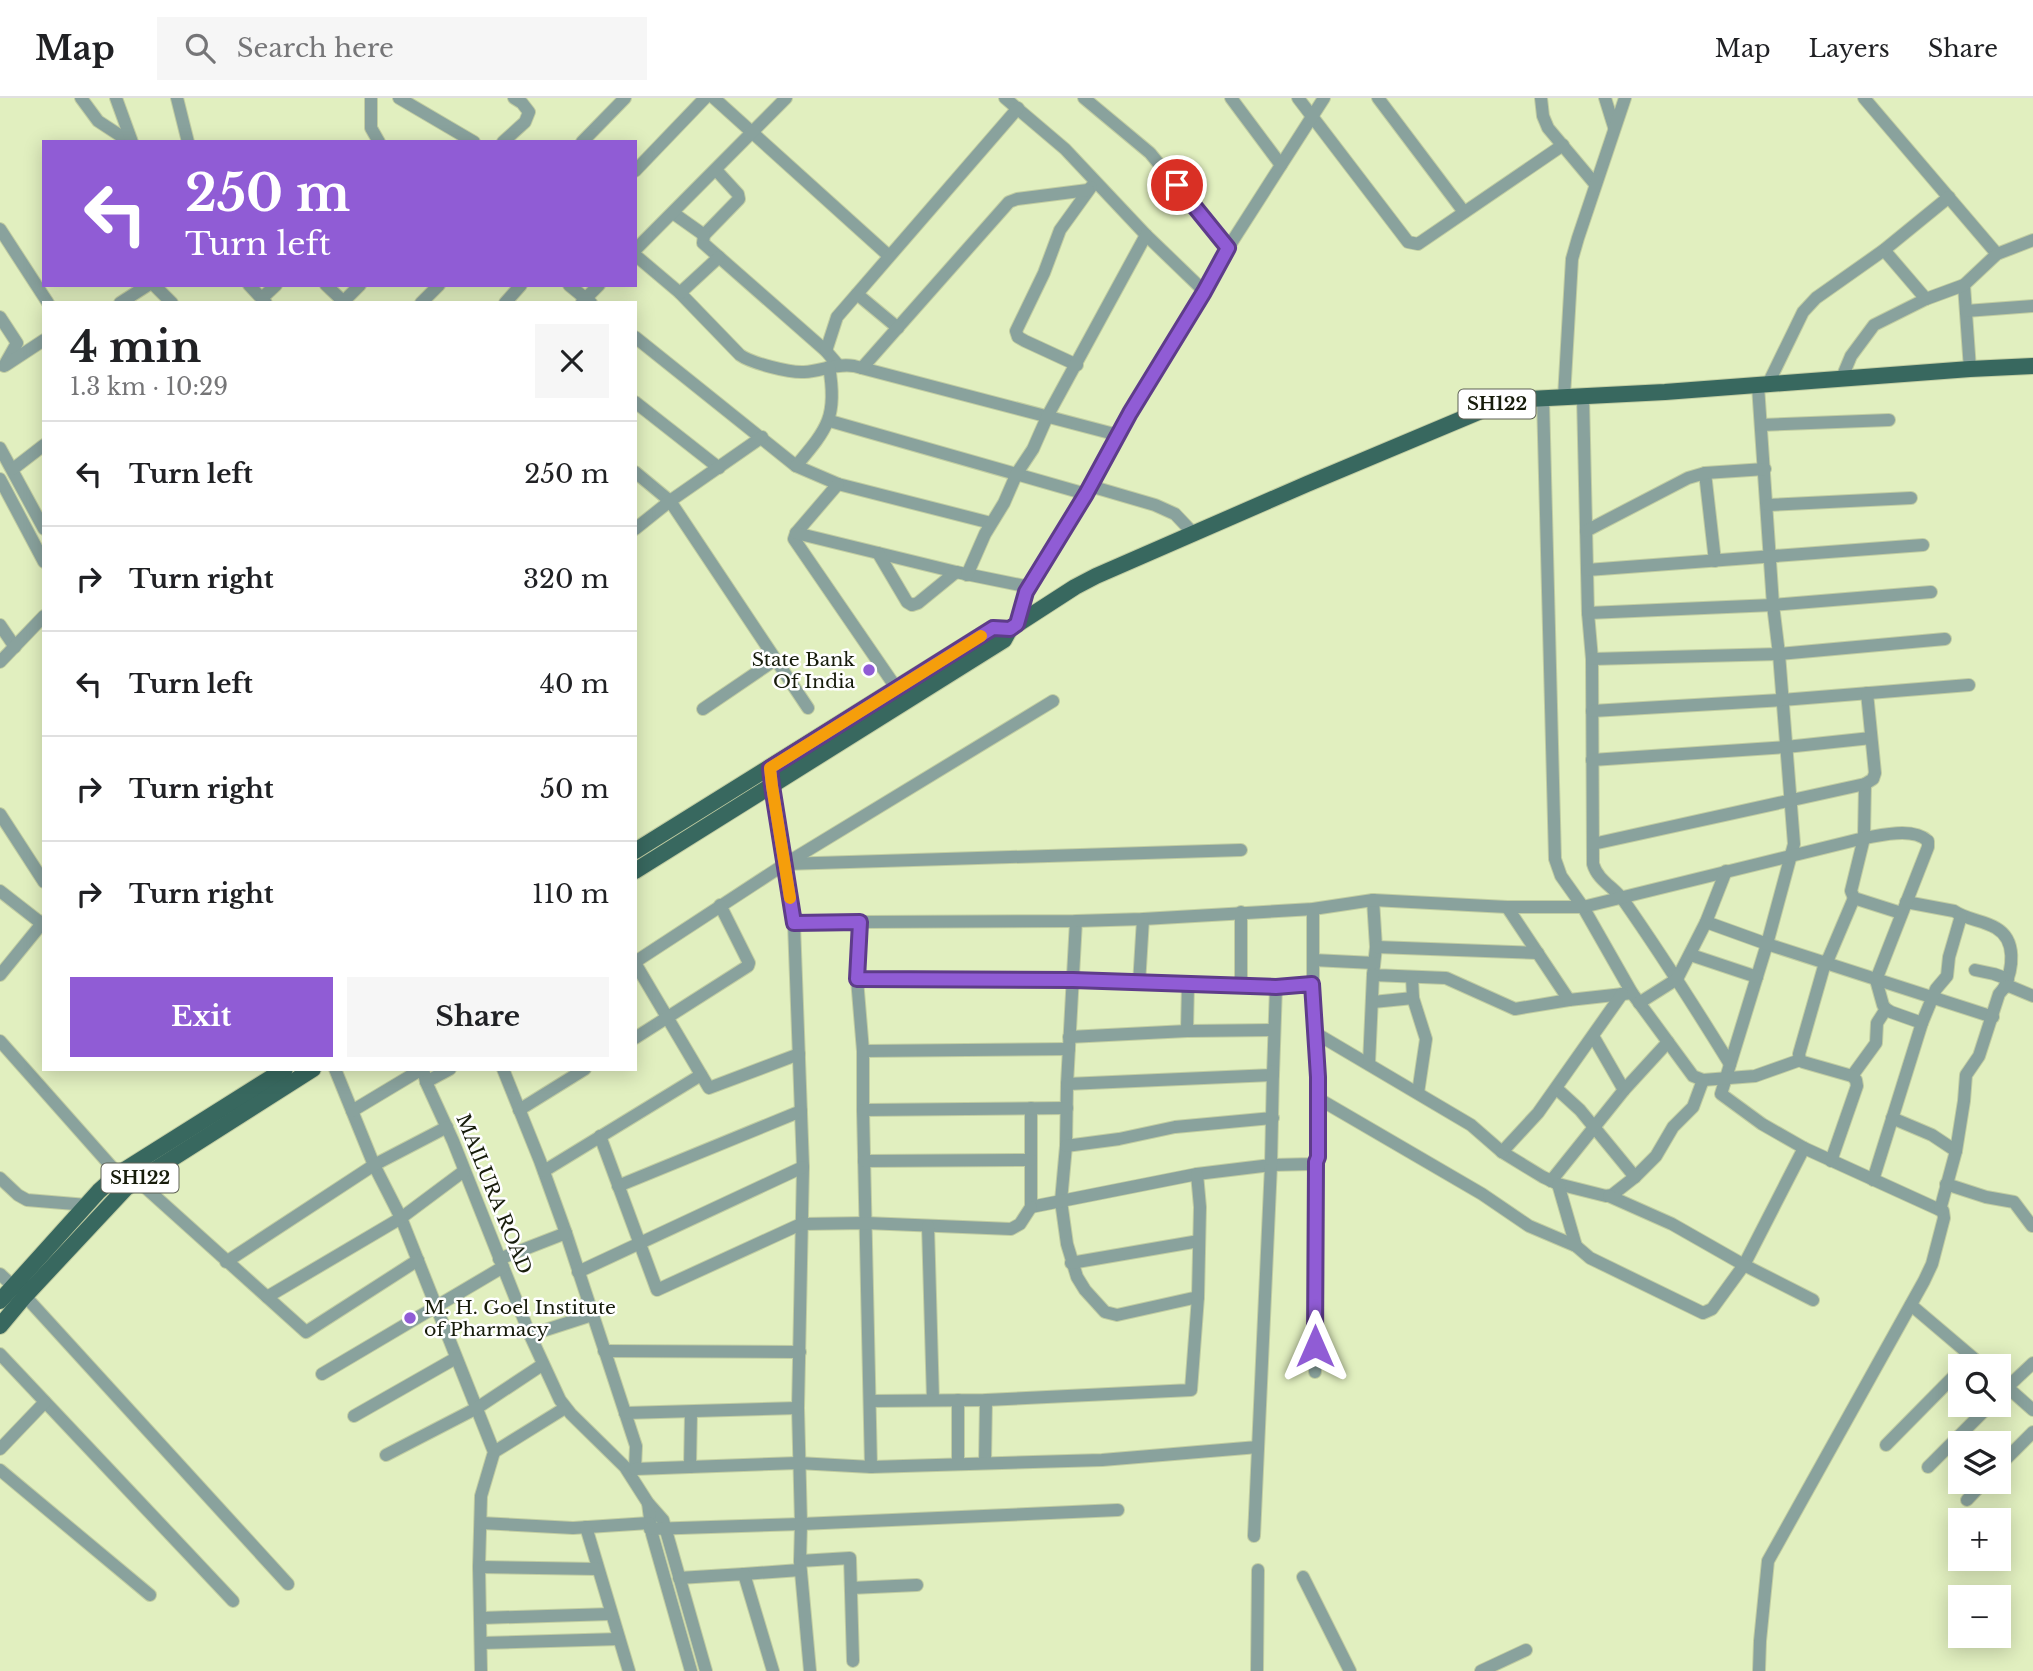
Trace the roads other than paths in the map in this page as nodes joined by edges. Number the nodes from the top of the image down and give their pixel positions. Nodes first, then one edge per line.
1 (81, 98) edge
2 (116, 98) edge
3 (177, 98) edge
4 (371, 98) edge
5 (399, 98) edge
6 (514, 98) edge
7 (705, 98) edge
8 (714, 98) edge
9 (1005, 98) edge
10 (1084, 98) edge
11 (1231, 98) edge
12 (1298, 98) edge
13 (1324, 98) edge
14 (1378, 98) edge
15 (1541, 98) edge
16 (1605, 98) edge
17 (1625, 98) edge
18 (1864, 98) edge
19 (622, 99) edge
20 (781, 100) edge
21 (1018, 108) junction
22 (1312, 117) junction
23 (1614, 128) junction
24 (753, 132) junction
25 (128, 140) edge
26 (130, 140) edge
27 (188, 140) edge
28 (378, 140) edge
29 (471, 140) edge
30 (506, 140) edge
31 (584, 140) edge
32 (1563, 145) junction
33 (1281, 164) junction
34 (637, 169) edge
35 (716, 170) junction
36 (1595, 184) junction
37 (1092, 186) junction
38 (1949, 197) junction
39 (1464, 212) junction
40 (673, 213) junction
41 (0, 229) edge
42 (704, 235) junction
43 (1146, 235) junction
44 (2033, 240) edge
45 (1228, 248) junction
46 (637, 250) edge
47 (1884, 250) junction
48 (637, 254) edge
49 (1997, 254) junction
50 (889, 256) junction
51 (719, 257) junction
52 (1964, 285) junction
53 (145, 287) edge
54 (156, 287) edge
55 (251, 287) edge
56 (328, 287) edge
57 (358, 287) edge
58 (437, 287) edge
59 (519, 287) edge
60 (571, 287) edge
61 (597, 287) edge
62 (1204, 292) junction
63 (680, 293) junction
64 (857, 294) junction
65 (1926, 299) junction
66 (47, 301) edge
67 (123, 301) edge
68 (171, 301) edge
69 (264, 301) edge
70 (343, 301) edge
71 (345, 301) edge
72 (423, 301) edge
73 (507, 301) edge
74 (586, 301) edge
75 (2033, 306) edge
76 (1966, 310) junction
77 (0, 317) edge
78 (898, 328) junction
79 (637, 339) edge
80 (42, 341) edge
81 (826, 351) junction
82 (1077, 365) junction
83 (834, 366) junction
84 (2033, 366) edge
85 (2, 367) edge
86 (862, 368) junction
87 (1970, 369) junction
88 (1841, 380) junction
89 (1763, 386) junction
90 (1564, 397) junction
91 (1583, 397) junction
92 (1544, 399) junction
93 (637, 403) edge
94 (1048, 415) junction
95 (1889, 420) dead end
96 (830, 421) junction
97 (1761, 425) junction
98 (1118, 435) junction
99 (762, 437) junction
100 (42, 447) edge
101 (0, 448) edge
102 (796, 466) junction
103 (719, 468) junction
104 (13, 469) junction
105 (1765, 469) junction
106 (1017, 473) junction
107 (1705, 473) junction
108 (637, 474) edge
109 (0, 479) edge
110 (838, 484) junction
111 (1088, 490) junction
112 (1911, 498) dead end
113 (670, 501) junction
114 (1768, 505) junction
115 (40, 510) edge
116 (991, 523) junction
117 (637, 527) edge
118 (1586, 531) junction
119 (796, 533) junction
120 (1194, 534) junction
121 (1923, 545) dead end
122 (878, 553) junction
123 (1770, 557) junction
124 (42, 558) edge
125 (1715, 561) junction
126 (1587, 570) junction
127 (962, 573) junction
128 (1030, 587) junction
129 (1931, 592) dead end
130 (1773, 605) junction
131 (1588, 613) junction
132 (42, 618) edge
133 (0, 625) edge
134 (1014, 626) junction
135 (1945, 639) dead end
136 (15, 647) junction
137 (1779, 654) junction
138 (775, 660) junction
139 (1592, 660) junction
140 (0, 663) edge
141 (1969, 685) dead end
142 (897, 689) junction
143 (1867, 693) junction
144 (1782, 700) junction
145 (1053, 701) dead end
146 (808, 708) dead end
147 (703, 709) dead end
148 (1592, 711) junction
149 (1871, 738) junction
150 (1786, 747) junction
151 (1592, 760) junction
152 (770, 768) junction
153 (1865, 784) junction
154 (772, 786) junction
155 (1791, 801) junction
156 (0, 814) edge
157 (1864, 838) junction
158 (1593, 844) junction
159 (637, 850) edge
160 (1241, 850) dead end
161 (1793, 855) junction
162 (785, 864) junction
163 (637, 869) edge
164 (1726, 871) junction
165 (42, 879) edge
166 (0, 891) edge
167 (1621, 897) junction
168 (1854, 898) junction
169 (1373, 900) junction
170 (720, 905) junction
171 (1507, 907) junction
172 (1583, 907) junction
173 (1904, 907) junction
174 (1313, 909) junction
175 (1241, 912) junction
176 (1961, 916) junction
177 (1143, 919) junction
178 (42, 921) edge
179 (1076, 921) junction
180 (860, 922) junction
181 (1706, 922) junction
182 (42, 923) edge
183 (794, 923) junction
184 (1767, 944) junction
185 (1376, 947) junction
186 (1538, 953) junction
187 (1691, 954) junction
188 (1313, 960) junction
189 (637, 962) edge
190 (1825, 963) junction
191 (637, 966) edge
192 (1374, 969) junction
193 (1975, 970) dead end
194 (0, 975) edge
195 (1412, 977) junction
196 (1756, 977) junction
197 (857, 979) junction
198 (1677, 979) junction
199 (1073, 980) junction
200 (1876, 980) junction
201 (1139, 984) junction
202 (1188, 984) junction
203 (1312, 984) junction
204 (2006, 984) junction
205 (1241, 986) junction
206 (1276, 987) junction
207 (2033, 996) edge
208 (1631, 997) junction
209 (1413, 998) junction
210 (1933, 998) junction
211 (1569, 1000) junction
212 (1373, 1002) junction
213 (1886, 1009) junction
214 (1993, 1017) junction
215 (667, 1018) junction
216 (1922, 1023) junction
217 (1274, 1030) junction
218 (1187, 1031) junction
219 (1317, 1034) junction
220 (1593, 1036) junction
221 (637, 1037) edge
222 (0, 1041) edge
223 (1668, 1042) junction
224 (1069, 1043) junction
225 (863, 1051) junction
226 (799, 1054) junction
227 (1800, 1060) junction
228 (1369, 1064) junction
229 (1730, 1065) junction
230 (278, 1071) edge
231 (310, 1071) edge
232 (336, 1071) edge
233 (504, 1071) edge
234 (582, 1071) edge
235 (1273, 1071) junction
236 (424, 1073) edge
237 (701, 1075) junction
238 (1852, 1076) junction
239 (1726, 1078) junction
240 (1703, 1080) junction
241 (1067, 1084) junction
242 (1557, 1089) junction
243 (1624, 1090) junction
244 (1418, 1093) junction
245 (1319, 1099) junction
246 (1031, 1108) junction
247 (1067, 1108) junction
248 (519, 1110) junction
249 (863, 1110) junction
250 (352, 1111) junction
251 (801, 1111) junction
252 (1273, 1118) junction
253 (1892, 1118) junction
254 (447, 1127) junction
255 (1594, 1129) junction
256 (600, 1136) junction
257 (1066, 1146) junction
258 (1804, 1148) junction
259 (1956, 1151) junction
260 (1502, 1152) junction
261 (1031, 1160) junction
262 (864, 1161) junction
263 (1831, 1161) junction
264 (1316, 1162) junction
265 (374, 1165) junction
266 (1271, 1165) junction
267 (803, 1167) junction
268 (464, 1171) junction
269 (544, 1171) junction
270 (118, 1174) junction
271 (1196, 1174) junction
272 (0, 1178) edge
273 (1634, 1178) junction
274 (136, 1180) junction
275 (1873, 1180) junction
276 (1554, 1182) junction
277 (1946, 1184) junction
278 (618, 1186) junction
279 (1609, 1196) junction
280 (1060, 1201) junction
281 (87, 1205) junction
282 (1031, 1207) junction
283 (1940, 1210) junction
284 (401, 1217) junction
285 (866, 1223) junction
286 (801, 1224) junction
287 (928, 1226) junction
288 (2032, 1226) edge
289 (566, 1233) junction
290 (1199, 1241) junction
291 (639, 1244) junction
292 (1576, 1246) junction
293 (418, 1260) junction
294 (226, 1262) junction
295 (501, 1263) junction
296 (1071, 1263) junction
297 (1744, 1265) junction
298 (578, 1272) junction
299 (0, 1274) edge
300 (19, 1291) junction
301 (267, 1297) junction
302 (1198, 1297) junction
303 (1813, 1300) dead end
304 (0, 1301) edge
305 (1911, 1305) junction
306 (436, 1307) junction
307 (592, 1315) junction
308 (0, 1326) edge
309 (530, 1335) junction
310 (604, 1352) junction
311 (800, 1352) junction
312 (0, 1354) edge
313 (1968, 1354) edge
314 (456, 1358) junction
315 (2033, 1363) edge
316 (542, 1365) junction
317 (1315, 1373) dead end
318 (322, 1374) dead end
319 (1948, 1381) edge
320 (2011, 1381) edge
321 (2011, 1394) edge
322 (986, 1399) junction
323 (933, 1400) junction
324 (958, 1400) junction
325 (870, 1401) junction
326 (45, 1402) junction
327 (477, 1408) junction
328 (565, 1408) junction
329 (798, 1409) junction
330 (2033, 1410) edge
331 (691, 1412) junction
332 (625, 1413) junction
333 (354, 1416) dead end
334 (1978, 1417) edge
335 (2033, 1432) edge
336 (1886, 1445) dead end
337 (1258, 1447) junction
338 (0, 1449) edge
339 (494, 1452) junction
340 (2011, 1454) edge
341 (386, 1455) dead end
342 (798, 1463) junction
343 (985, 1463) junction
344 (958, 1464) junction
345 (690, 1466) junction
346 (871, 1467) junction
347 (1928, 1467) dead end
348 (0, 1470) edge
349 (632, 1470) junction
350 (1973, 1494) edge
351 (1967, 1500) dead end
352 (648, 1503) junction
353 (1118, 1510) dead end
354 (481, 1523) junction
355 (801, 1524) junction
356 (650, 1526) junction
357 (586, 1527) junction
358 (664, 1528) junction
359 (1254, 1536) dead end
360 (800, 1565) junction
361 (479, 1567) junction
362 (598, 1569) junction
363 (1258, 1570) dead end
364 (744, 1574) junction
365 (1303, 1577) dead end
366 (679, 1578) junction
367 (288, 1584) dead end
368 (917, 1585) dead end
369 (851, 1588) junction
370 (150, 1595) dead end
371 (233, 1601) dead end
372 (611, 1614) junction
373 (481, 1618) junction
374 (619, 1639) junction
375 (481, 1643) junction
376 (1527, 1650) dead end
377 (853, 1661) dead end
378 (481, 1671) edge
379 (629, 1671) edge
380 (691, 1671) edge
381 (706, 1671) edge
382 (773, 1671) edge
383 (810, 1671) edge
384 (1257, 1671) edge
385 (1350, 1671) edge
386 (1481, 1671) edge
387 (1759, 1671) edge

1 - 25 street
2 - 26 street
3 - 27 street
4 - 28 street
5 - 29 street
6 - 30 street
7 - 34 street
8 - 24 street
9 - 21 street
10 - 45 street
11 - 33 street
12 - 22 street
13 - 22 street
14 - 39 street
15 - 32 street
16 - 23 street
17 - 23 street
18 - 38 street
19 - 31 street
20 - 24 street
21 - 37 street
21 - 50 street
22 - 33 street
22 - 39 street
23 - 36 street
24 - 35 street
24 - 50 street
32 - 36 street
32 - 39 street
33 - 45 street
35 - 40 street
35 - 42 street
36 - 90 street
37 - 43 street
37 - 78 street
37 - 82 street
38 - 47 street
38 - 49 street
40 - 42 street
40 - 46 street
41 - 66 street
42 - 51 street
43 - 62 street
43 - 82 street
44 - 49 street
45 - 62 street
47 - 65 street
47 - 89 street
48 - 63 street
49 - 52 street
50 - 64 street
51 - 63 street
51 - 81 street
52 - 65 street
52 - 76 street
53 - 67 street
54 - 68 street
55 - 69 street
56 - 70 street
57 - 71 street
58 - 72 street
59 - 73 street
60 - 74 street
61 - 74 street
62 - 98 street
63 - 83 street
64 - 78 street
64 - 81 street
65 - 88 street
75 - 76 street
76 - 87 street
77 - 85 street
78 - 86 street
79 - 99 street
80 - 85 street
81 - 83 street
82 - 94 street
83 - 86 street
83 - 96 street
84 - 87 main road, SH122
86 - 94 street
87 - 88 main road, SH122
88 - 89 main road, SH122
89 - 91 main road, SH122
89 - 97 street
90 - 91 main road, SH122
90 - 92 main road, SH122
91 - 118 street
92 - 120 main road, SH122
92 - 172 street
93 - 103 street
94 - 98 street
94 - 106 street
95 - 97 street
96 - 102 street
96 - 106 street
97 - 105 street
98 - 111 street
99 - 102 street
99 - 103 street
100 - 104 street
101 - 104 street
102 - 110 street
103 - 113 street
104 - 115 street
105 - 107 street
105 - 114 street
106 - 111 street
106 - 116 street
107 - 118 street
107 - 125 street
108 - 113 street
109 - 124 street
110 - 116 street
110 - 119 street
111 - 120 street
111 - 128 street
112 - 114 street
113 - 117 street
113 - 138 street
114 - 123 street
116 - 127 street
118 - 126 street
119 - 122 street
119 - 142 street
120 - 134 main road, SH122
121 - 123 street
122 - 127 street
122 - 127 street
123 - 125 street
123 - 130 street
125 - 126 street
126 - 131 street
127 - 128 street
128 - 134 street
129 - 130 street
130 - 131 street
130 - 137 street
131 - 139 street
132 - 136 street
133 - 136 street
134 - 142 main road
134 - 154 main road, SH122
135 - 137 street
136 - 140 street
137 - 139 street
137 - 144 street
138 - 146 street
138 - 147 street
139 - 148 street
141 - 143 street
142 - 152 main road
143 - 144 street
143 - 149 street
144 - 148 street
144 - 150 street
145 - 162 street
148 - 151 street
149 - 150 street
149 - 153 street
150 - 151 street
150 - 155 street
151 - 158 street
152 - 154 street
152 - 159 main road
153 - 155 street
153 - 157 street
154 - 162 street
154 - 163 main road, SH122
155 - 158 street
155 - 161 street
156 - 165 street
157 - 161 street
157 - 168 street
157 - 173 street
158 - 167 street
160 - 162 street
161 - 164 street
161 - 184 street
162 - 170 street
162 - 183 street
164 - 167 street
164 - 181 street
166 - 178 street
167 - 172 street
167 - 198 street
168 - 173 street
168 - 190 street
169 - 171 street
169 - 174 street
169 - 185 street
170 - 189 street
170 - 215 street
171 - 172 street
171 - 186 street
172 - 208 street
173 - 176 street
173 - 200 street
174 - 175 street
174 - 188 street
175 - 177 street
175 - 205 street
176 - 204 street
176 - 210 street
177 - 179 street
177 - 201 street
179 - 180 street
179 - 199 street
180 - 183 street
180 - 197 street
181 - 184 street
181 - 187 street
182 - 194 street
183 - 226 street
184 - 190 street
184 - 196 street
185 - 186 street
185 - 192 street
186 - 211 street
187 - 196 street
187 - 198 street
188 - 192 street
188 - 203 street
190 - 200 street
190 - 227 street
191 - 215 street
192 - 195 street
192 - 212 street
193 - 204 street
195 - 209 street
195 - 211 street
196 - 229 street
197 - 199 street
197 - 225 street
198 - 208 street
198 - 229 street
199 - 201 street
199 - 224 street
200 - 210 street
200 - 213 street
201 - 202 street
202 - 205 street
202 - 218 street
203 - 206 street
203 - 219 street
204 - 207 street
204 - 214 street
205 - 206 street
206 - 217 street
208 - 211 street
208 - 220 street
208 - 223 street
209 - 212 street
209 - 244 street
210 - 214 street
210 - 216 street
212 - 228 street
213 - 216 street
213 - 238 street
214 - 259 street
215 - 221 street
215 - 237 street
216 - 253 street
217 - 218 street
217 - 235 street
218 - 224 street
219 - 228 street
219 - 245 street
220 - 242 street
220 - 243 street
222 - 270 street
223 - 240 street
223 - 243 street
224 - 225 street
224 - 241 street
225 - 249 street
226 - 237 street
226 - 251 street
227 - 238 street
227 - 239 street
228 - 244 street
229 - 239 street
230 - 270 main road
231 - 274 main road, SH122
232 - 250 street
233 - 248 street
234 - 248 street
235 - 241 street
235 - 252 street
236 - 250 street
236 - 254 street, MAILURA ROAD
237 - 256 street
238 - 263 street
239 - 240 street
239 - 258 street
240 - 273 street
241 - 247 street
242 - 255 street
242 - 260 street
243 - 255 street
244 - 260 street
245 - 264 street
245 - 292 street
246 - 247 street
246 - 249 street
246 - 261 street
247 - 257 street
248 - 269 street
249 - 262 street
250 - 265 street
251 - 267 street
251 - 278 street
252 - 257 street
252 - 266 street
253 - 259 street
253 - 275 street
254 - 265 street
254 - 268 street, MAILURA ROAD
255 - 273 street
255 - 276 street
256 - 269 street
256 - 278 street
257 - 280 street
258 - 263 street
258 - 297 street
259 - 277 street
260 - 276 street
261 - 262 street
261 - 282 street
262 - 285 street
263 - 275 street
264 - 266 street
264 - 317 street
265 - 284 street
265 - 294 street
266 - 271 street
266 - 337 street
267 - 286 street
267 - 291 street
268 - 284 street
268 - 295 street, MAILURA ROAD
269 - 289 street
270 - 281 main road
271 - 280 street
271 - 290 street
272 - 281 street
273 - 279 street
274 - 294 street
274 - 300 main road, SH122
275 - 283 street
276 - 279 street
276 - 292 street
277 - 283 street
277 - 288 street
278 - 291 street
279 - 297 street
280 - 282 street
280 - 296 street
281 - 300 main road
282 - 287 street
283 - 305 street
284 - 293 street
284 - 301 street
285 - 286 street
285 - 287 street
285 - 325 street
286 - 291 street
286 - 311 street
287 - 323 street
289 - 295 street
289 - 298 street
290 - 296 street
290 - 302 street
291 - 298 street
292 - 297 street
293 - 301 street
293 - 306 street
294 - 301 street
295 - 306 street
295 - 309 street, MAILURA ROAD
296 - 302 street
297 - 303 street
298 - 307 street
299 - 300 street
300 - 304 main road
300 - 308 main road, SH122
300 - 367 street
302 - 322 street
305 - 313 street
305 - 387 street
306 - 314 street
306 - 318 street
307 - 309 street
307 - 310 street
309 - 316 street, MAILURA ROAD
310 - 311 street
310 - 332 street
311 - 329 street
312 - 326 street
314 - 327 street
314 - 333 street
315 - 320 street
316 - 327 street
316 - 328 street, MAILURA ROAD
319 - 336 street
321 - 330 street
322 - 324 street
322 - 343 street
323 - 324 street
323 - 325 street
324 - 344 street
325 - 346 street
326 - 338 street
326 - 371 street
327 - 339 street
327 - 341 street
328 - 339 street
328 - 349 street, MAILURA ROAD
329 - 331 street
329 - 342 street
331 - 332 street
331 - 345 street
332 - 349 street
334 - 347 street
335 - 340 street
337 - 343 street
337 - 359 street
339 - 354 street
342 - 345 street
342 - 346 street
342 - 355 street
343 - 344 street
344 - 346 street
345 - 349 street
348 - 370 street
349 - 352 street, MAILURA ROAD
350 - 351 street
352 - 356 street, MAILURA ROAD
352 - 358 street, MAILURA ROAD
353 - 355 street
354 - 357 street
354 - 361 street
355 - 358 street
355 - 360 street
356 - 357 street
356 - 358 street
356 - 380 street, MAILURA ROAD
357 - 362 street
358 - 366 street, MAILURA ROAD
360 - 364 street
360 - 369 street
360 - 383 street
361 - 362 street
361 - 373 street
362 - 372 street
363 - 384 street
364 - 366 street
364 - 382 street
365 - 385 street
366 - 381 street, MAILURA ROAD
368 - 369 street
369 - 377 street
372 - 373 street
372 - 374 street
373 - 375 street
374 - 375 street
374 - 379 street
375 - 378 street
376 - 386 street

